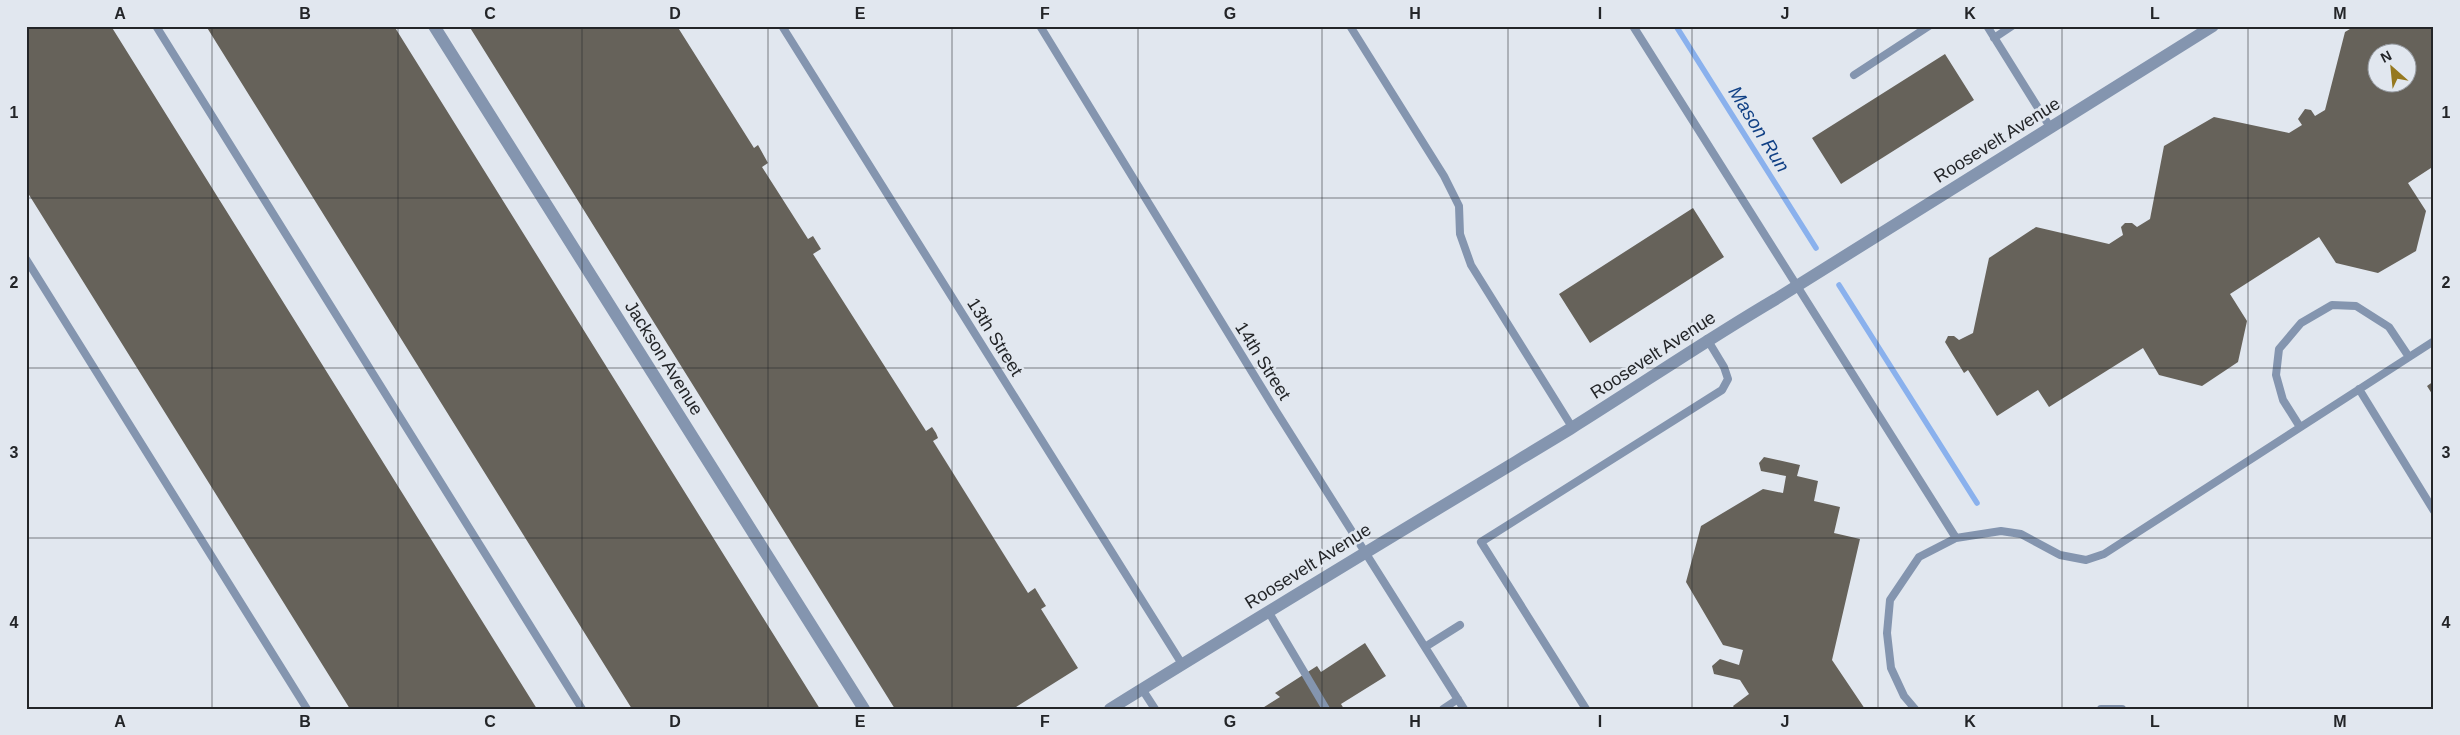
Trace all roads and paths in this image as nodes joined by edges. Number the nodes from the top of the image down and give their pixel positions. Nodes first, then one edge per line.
1 (156, 26) edge
2 (434, 26) edge
3 (782, 26) edge
4 (1040, 26) edge
5 (1350, 26) edge
6 (1633, 26) edge
7 (1929, 26) edge
8 (1987, 26) edge
9 (2012, 26) edge
10 (2212, 26) edge
11 (1994, 38) junction
12 (1854, 76) dead end
13 (2050, 127) junction
14 (26, 259) edge
15 (1796, 287) junction
16 (1707, 339) junction
17 (2434, 341) edge
18 (2409, 357) junction
19 (2359, 389) junction
20 (1572, 427) junction
21 (2300, 427) junction
22 (2434, 512) edge
23 (1956, 538) junction
24 (1365, 551) junction
25 (1268, 611) junction
26 (1460, 625) dead end
27 (1425, 647) junction
28 (1182, 664) junction
29 (1142, 689) junction
30 (1458, 699) junction
31 (307, 709) edge
32 (582, 709) edge
33 (864, 709) edge
34 (1110, 709) edge
35 (1155, 709) edge
36 (1326, 709) edge
37 (1443, 709) edge
38 (1464, 709) edge
39 (1586, 709) edge
40 (1915, 709) edge
41 (2101, 709) edge
42 (2122, 709) edge

1 - 32 lane
2 - 33 street, Jackson Avenue
3 - 28 lane, 13th Street
4 - 24 lane, 14th Street
5 - 20 lane
6 - 15 lane
7 - 12 lane
8 - 11 lane
9 - 11 lane
10 - 13 street, Roosevelt Avenue
11 - 13 lane
13 - 15 street, Roosevelt Avenue
14 - 31 lane
15 - 16 street, Roosevelt Avenue
15 - 23 lane
16 - 20 street, Roosevelt Avenue
16 - 39 lane
17 - 18 lane
18 - 19 lane
18 - 21 lane
19 - 21 lane
19 - 22 lane
20 - 24 street, Roosevelt Avenue
21 - 23 lane
23 - 40 lane
24 - 25 street, Roosevelt Avenue
24 - 27 lane, 14th Street
25 - 28 street, Roosevelt Avenue
25 - 36 lane
26 - 27 lane
27 - 30 lane, 14th Street
28 - 29 street, Roosevelt Avenue
29 - 34 street, Roosevelt Avenue
29 - 35 lane
30 - 37 lane
30 - 38 lane, 14th Street
41 - 42 lane

